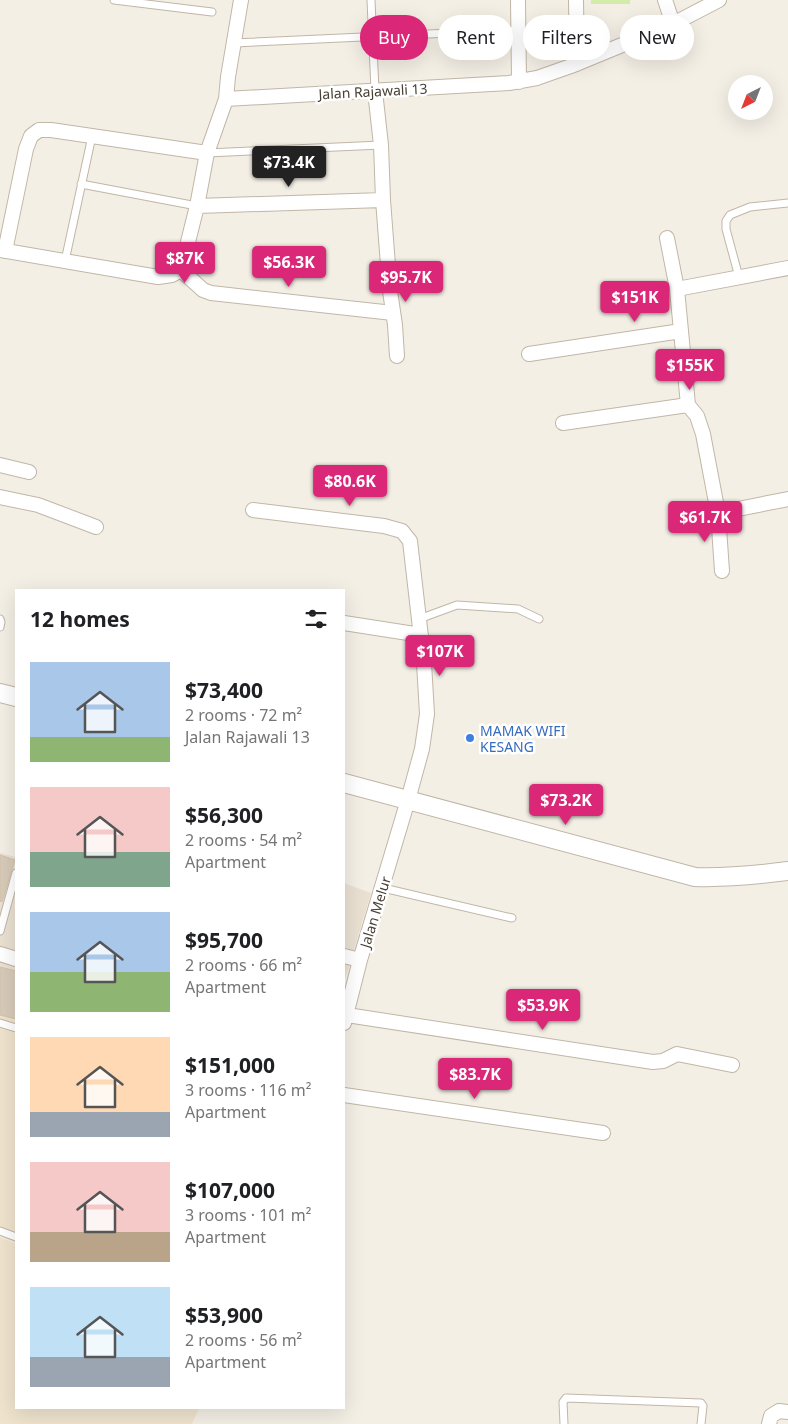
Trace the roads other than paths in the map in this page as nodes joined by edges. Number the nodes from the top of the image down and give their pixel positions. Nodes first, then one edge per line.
1 (114, 0) edge
2 (240, 0) edge
3 (371, 0) edge
4 (518, 0) edge
5 (576, 0) edge
6 (665, 0) edge
7 (718, 0) edge
8 (212, 12) dead end
9 (372, 15) edge
10 (670, 15) edge
11 (690, 15) edge
12 (518, 30) junction
13 (428, 34) edge
14 (360, 37) edge
15 (234, 42) junction
16 (620, 46) edge
17 (374, 60) edge
18 (577, 64) junction
19 (519, 82) junction
20 (375, 91) junction
21 (226, 99) junction
22 (92, 136) junction
23 (381, 145) junction
24 (207, 153) junction
25 (82, 184) junction
26 (383, 200) junction
27 (788, 203) edge
28 (197, 206) junction
29 (666, 238) dead end
30 (3, 251) edge
31 (65, 261) junction
32 (788, 268) edge
33 (181, 270) junction
34 (739, 277) junction
35 (677, 289) junction
36 (393, 313) junction
37 (681, 331) junction
38 (529, 354) dead end
39 (397, 356) dead end
40 (688, 405) junction
41 (562, 423) dead end
42 (0, 466) edge
43 (29, 472) dead end
44 (0, 497) edge
45 (788, 500) edge
46 (253, 510) dead end
47 (718, 513) junction
48 (96, 527) dead end
49 (722, 571) dead end
50 (0, 619) edge
51 (419, 619) junction
52 (540, 619) dead end
53 (345, 623) edge
54 (0, 627) edge
55 (421, 635) junction
56 (0, 694) edge
57 (15, 697) edge
58 (345, 783) edge
59 (408, 800) junction
60 (788, 871) edge
61 (15, 877) edge
62 (382, 888) junction
63 (512, 918) dead end
64 (0, 932) edge
65 (0, 954) edge
66 (345, 956) edge
67 (15, 959) edge
68 (360, 960) junction
69 (345, 1019) edge
70 (0, 1023) edge
71 (15, 1028) edge
72 (732, 1064) dead end
73 (345, 1095) edge
74 (603, 1133) dead end
75 (0, 1231) edge
76 (15, 1237) edge
77 (783, 1412) edge
78 (564, 1424) edge
79 (701, 1424) edge
80 (768, 1424) edge

1 - 8 lane
2 - 15 street
3 - 9 lane
4 - 12 street
5 - 18 street
6 - 10 street
7 - 11 street, Jalan Rajawali 13
12 - 13 lane
12 - 19 street
14 - 15 lane
15 - 21 street
16 - 18 street, Jalan Rajawali 13
17 - 20 lane
18 - 19 street, Jalan Rajawali 13
19 - 20 street, Jalan Rajawali 13
20 - 21 street, Jalan Rajawali 13
20 - 23 street
21 - 24 street
22 - 24 street
22 - 25 lane
22 - 30 street
23 - 24 lane
23 - 26 street
24 - 28 street
25 - 28 lane
25 - 31 lane
26 - 28 street
26 - 36 street
27 - 34 lane
28 - 33 street
29 - 35 street
30 - 31 street
31 - 33 street
32 - 34 street
33 - 36 street
34 - 35 street
35 - 37 street
36 - 39 street
37 - 38 street
37 - 40 street
40 - 41 street
40 - 47 street
42 - 43 street
44 - 48 street
45 - 47 street
46 - 51 street, Jalan Melur
47 - 49 street
50 - 54 lane
51 - 52 lane
51 - 55 street, Jalan Melur
53 - 55 street
55 - 59 street, Jalan Melur
56 - 57 street
58 - 59 street
59 - 60 street
59 - 62 street, Jalan Melur
61 - 64 lane
62 - 63 lane
62 - 68 street, Jalan Melur
65 - 67 street
66 - 68 street
68 - 69 street, Jalan Melur
69 - 72 street
70 - 71 lane
73 - 74 street
75 - 76 lane
77 - 80 street
78 - 79 lane

